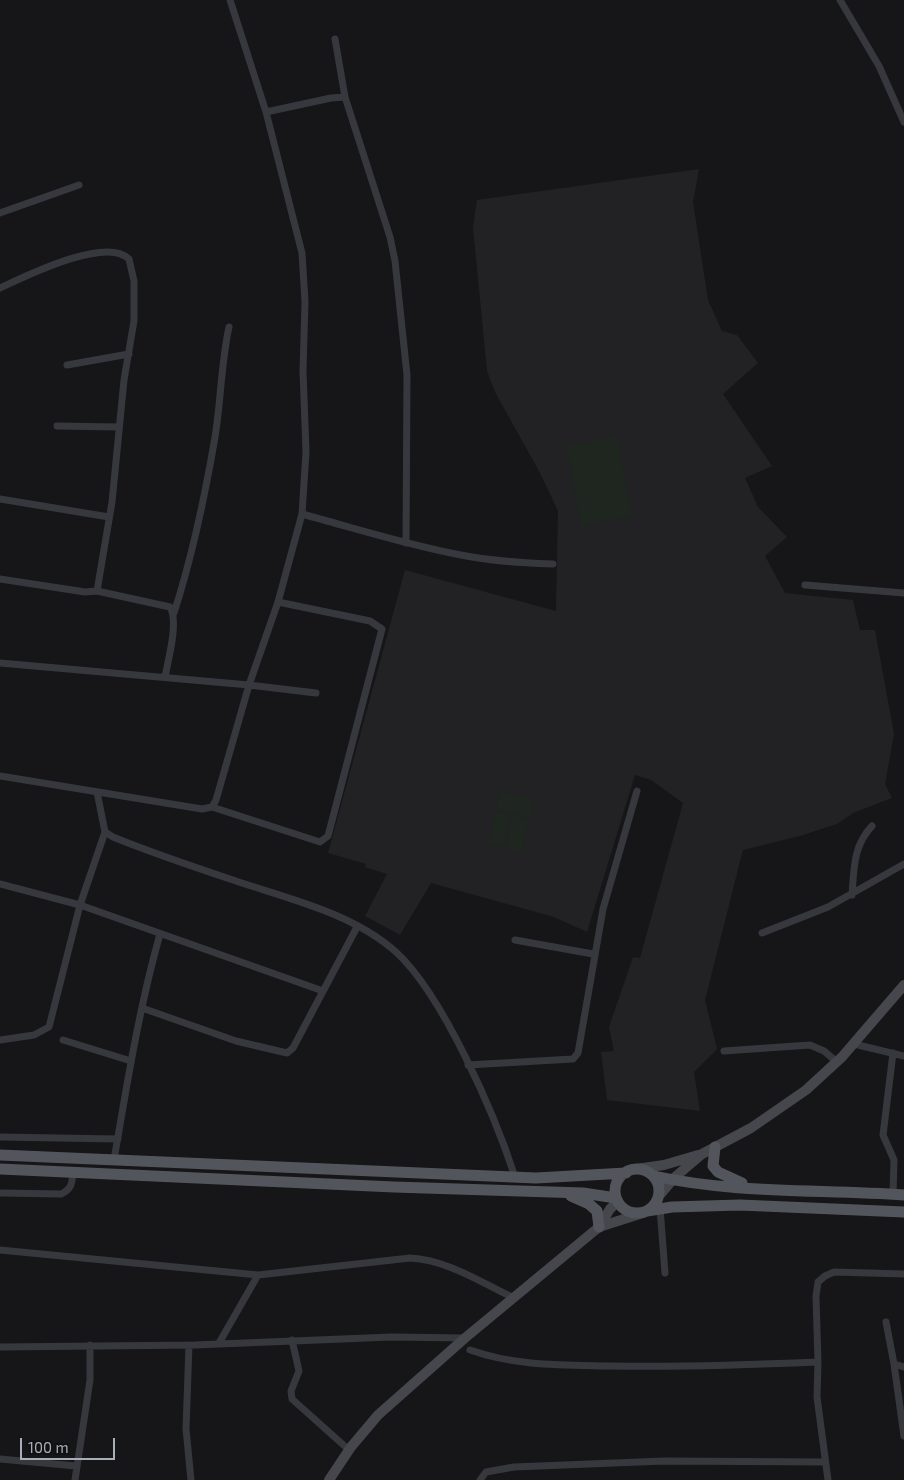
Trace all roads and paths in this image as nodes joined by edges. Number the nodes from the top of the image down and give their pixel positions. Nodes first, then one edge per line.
1 (230, 0) edge
2 (841, 1) edge
3 (335, 38) dead end
4 (345, 97) junction
5 (266, 112) junction
6 (904, 122) edge
7 (79, 185) dead end
8 (0, 213) edge
9 (0, 288) edge
10 (229, 327) dead end
11 (129, 354) junction
12 (67, 365) dead end
13 (57, 426) dead end
14 (118, 428) junction
15 (0, 498) edge
16 (302, 514) junction
17 (109, 517) junction
18 (406, 542) junction
19 (553, 564) dead end
20 (0, 579) edge
21 (805, 585) dead end
22 (97, 591) junction
23 (904, 593) edge
24 (278, 602) junction
25 (174, 613) junction
26 (0, 663) edge
27 (165, 677) junction
28 (250, 685) junction
29 (316, 693) dead end
30 (0, 776) edge
31 (637, 791) dead end
32 (97, 792) junction
33 (212, 807) junction
34 (872, 826) dead end
35 (105, 832) junction
36 (904, 864) edge
37 (0, 884) edge
38 (852, 895) junction
39 (80, 905) junction
40 (357, 927) junction
41 (762, 933) dead end
42 (160, 934) junction
43 (515, 940) dead end
44 (593, 954) junction
45 (904, 985) edge
46 (323, 991) junction
47 (142, 1008) junction
48 (0, 1040) edge
49 (63, 1040) dead end
50 (854, 1044) junction
51 (724, 1051) dead end
52 (893, 1054) junction
53 (904, 1056) edge
54 (131, 1061) junction
55 (837, 1062) junction
56 (468, 1065) junction
57 (0, 1137) edge
58 (118, 1139) junction
59 (715, 1147) junction
60 (702, 1154) junction
61 (0, 1155) edge
62 (114, 1160) junction
63 (0, 1168) edge
64 (631, 1171) junction
65 (72, 1172) junction
66 (654, 1176) junction
67 (515, 1177) junction
68 (672, 1180) junction
69 (758, 1188) junction
70 (0, 1193) edge
71 (565, 1194) junction
72 (899, 1194) edge
73 (617, 1200) junction
74 (659, 1203) junction
75 (645, 1212) junction
76 (904, 1212) edge
77 (599, 1227) junction
78 (0, 1250) edge
79 (665, 1272) dead end
80 (904, 1274) edge
81 (258, 1275) junction
82 (514, 1298) junction
83 (886, 1322) dead end
84 (465, 1338) junction
85 (292, 1340) junction
86 (219, 1343) junction
87 (90, 1345) junction
88 (189, 1345) junction
89 (0, 1348) edge
90 (470, 1350) dead end
91 (818, 1362) junction
92 (894, 1364) junction
93 (904, 1367) edge
94 (904, 1436) edge
95 (349, 1450) junction
96 (0, 1459) edge
97 (825, 1462) junction
98 (76, 1466) junction
99 (75, 1480) edge
100 (191, 1480) edge
101 (329, 1480) edge
102 (480, 1480) edge
103 (828, 1480) edge

1 - 5 street
2 - 6 street
3 - 4 street
4 - 5 street
4 - 18 street
5 - 16 street
7 - 8 street
9 - 11 street
10 - 25 street
11 - 12 street
11 - 14 street
13 - 14 street
14 - 17 street
15 - 17 street
16 - 18 street
16 - 24 street
17 - 22 street
18 - 19 street
20 - 22 street
21 - 23 street
22 - 25 street
24 - 28 street
24 - 33 street
25 - 27 street
26 - 27 street
27 - 28 street
28 - 29 street
28 - 33 street
30 - 32 street
31 - 44 street
32 - 33 street
32 - 35 street
34 - 38 street
35 - 39 street
35 - 40 street
36 - 38 street
37 - 39 street
38 - 41 street
39 - 42 street
39 - 48 street
40 - 46 street
40 - 56 street
42 - 46 street
42 - 47 street
43 - 44 street
44 - 56 street
45 - 50 street
46 - 47 street
47 - 54 street
49 - 54 street
50 - 52 street
50 - 55 street
51 - 55 street
52 - 53 street
52 - 72 street
54 - 58 street
55 - 59 street
56 - 67 street
57 - 58 street
58 - 62 street
59 - 60 street
59 - 69 main road
60 - 64 street
60 - 68 street
61 - 62 main road
62 - 67 main road
63 - 65 main road
64 - 66 main road
64 - 67 main road
64 - 73 main road
65 - 70 street
65 - 71 main road
66 - 68 main road
66 - 74 main road
68 - 69 main road
68 - 74 street
69 - 72 main road
71 - 73 main road
71 - 77 main road
73 - 75 main road
73 - 77 street
74 - 75 main road
74 - 76 main road
74 - 79 street
75 - 77 street
77 - 82 street
78 - 81 street
80 - 91 street
81 - 82 street
81 - 86 street
82 - 84 street
83 - 92 street
84 - 85 street
84 - 95 street
85 - 86 street
85 - 95 street
86 - 88 street
87 - 88 street
87 - 89 street
87 - 98 street
88 - 100 street
90 - 91 street
91 - 97 street
92 - 93 street
92 - 94 street
95 - 101 street
96 - 98 street
97 - 102 street
97 - 103 street
98 - 99 street

